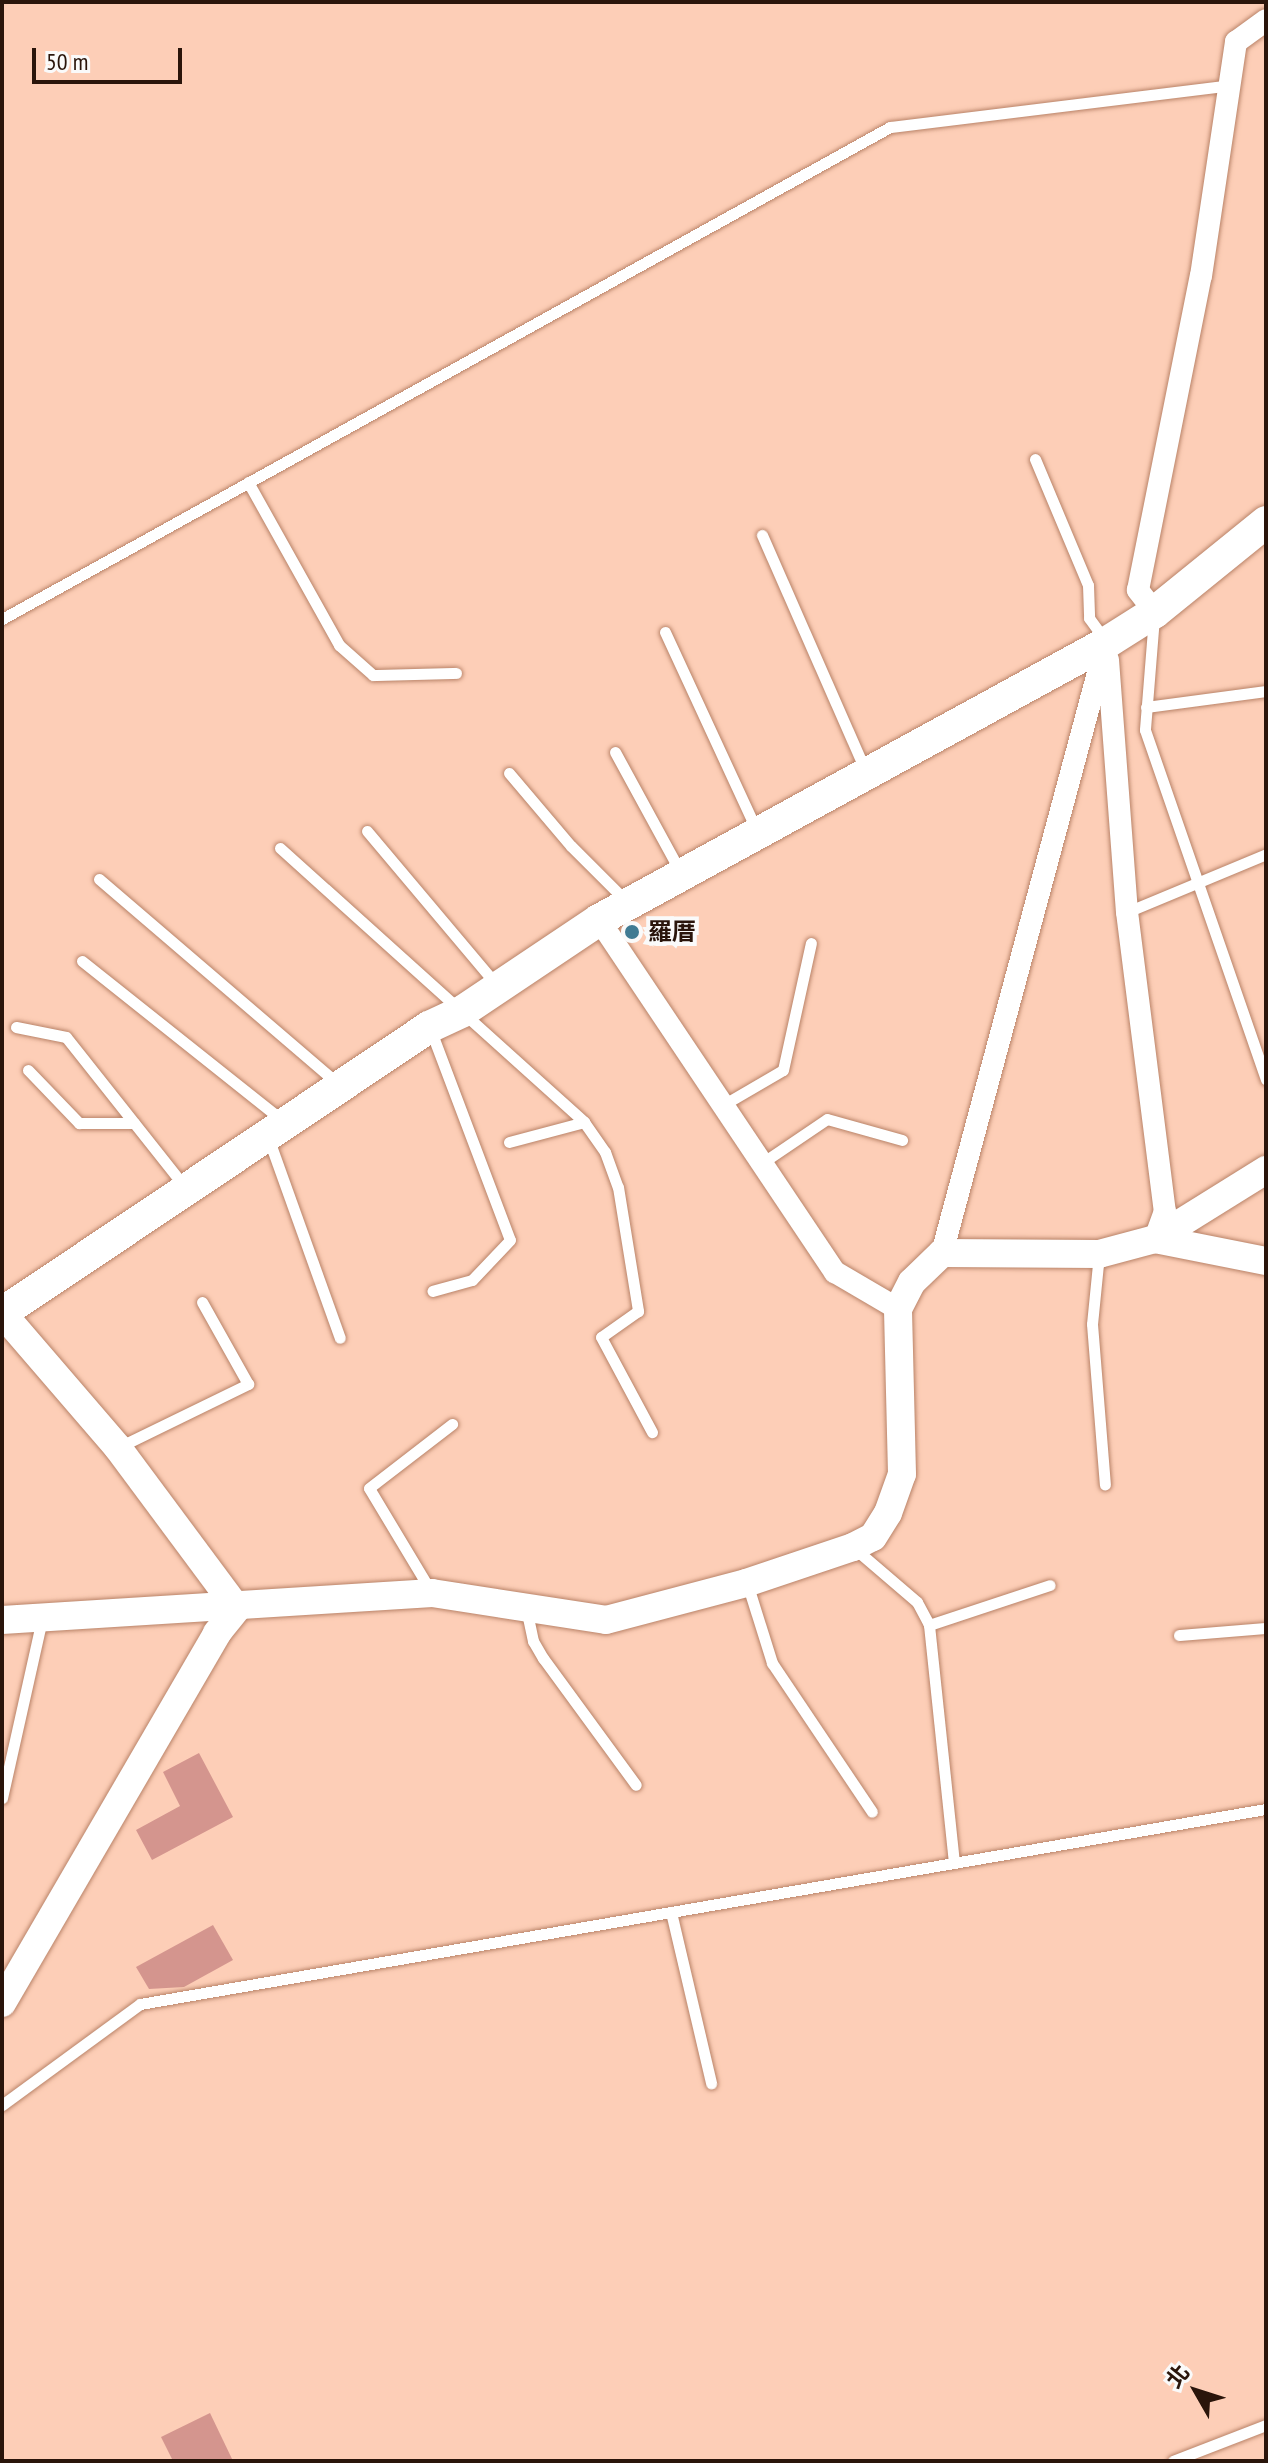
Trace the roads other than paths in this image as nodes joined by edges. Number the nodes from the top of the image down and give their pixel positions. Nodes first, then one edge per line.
1 (1266, 20) edge
2 (1230, 85) junction
3 (1035, 459) dead end
4 (248, 482) junction
5 (1266, 522) edge
6 (762, 535) dead end
7 (1155, 612) junction
8 (2, 619) edge
9 (665, 632) dead end
10 (1106, 643) junction
11 (456, 673) dead end
12 (1266, 691) edge
13 (1146, 707) junction
14 (615, 752) dead end
15 (509, 773) dead end
16 (866, 774) junction
17 (367, 831) dead end
18 (758, 834) junction
19 (280, 848) dead end
20 (1266, 854) edge
21 (682, 875) junction
22 (99, 879) dead end
23 (1199, 880) junction
24 (629, 904) junction
25 (1127, 912) junction
26 (599, 920) junction
27 (811, 943) dead end
28 (82, 961) dead end
29 (499, 988) junction
30 (463, 1011) junction
31 (16, 1027) dead end
32 (429, 1027) junction
33 (28, 1070) dead end
34 (1266, 1080) edge
35 (341, 1087) junction
36 (723, 1105) junction
37 (584, 1122) junction
38 (134, 1123) junction
39 (277, 1129) junction
40 (902, 1140) dead end
41 (509, 1142) dead end
42 (762, 1163) junction
43 (1266, 1170) edge
44 (187, 1189) junction
45 (1155, 1239) junction
46 (942, 1253) junction
47 (1099, 1254) junction
48 (1266, 1261) edge
49 (432, 1291) dead end
50 (202, 1302) dead end
51 (898, 1309) junction
52 (2, 1313) edge
53 (340, 1338) dead end
54 (452, 1424) dead end
55 (652, 1432) dead end
56 (118, 1448) junction
57 (1105, 1484) dead end
58 (853, 1547) junction
59 (746, 1583) junction
60 (1050, 1585) dead end
61 (432, 1593) junction
62 (237, 1608) junction
63 (526, 1608) junction
64 (42, 1618) junction
65 (2, 1620) edge
66 (929, 1625) junction
67 (1266, 1628) edge
68 (1179, 1635) dead end
69 (636, 1785) dead end
70 (2, 1798) edge
71 (1266, 1809) edge
72 (872, 1812) dead end
73 (954, 1863) junction
74 (671, 1912) junction
75 (2, 2003) edge
76 (711, 2083) dead end
77 (2, 2105) edge
78 (1266, 2425) edge
79 (1173, 2461) edge

1 - 2 street
2 - 4 lane
2 - 7 street
3 - 10 lane
4 - 8 lane
4 - 11 lane
5 - 7 main road
6 - 16 lane
7 - 10 main road
7 - 13 lane
9 - 18 lane
10 - 16 main road
10 - 25 street
10 - 46 street
12 - 13 lane
13 - 23 lane
14 - 21 lane
15 - 24 lane
16 - 18 main road
17 - 29 lane
18 - 21 main road
19 - 30 lane
20 - 23 lane
21 - 24 main road
22 - 35 lane
23 - 25 lane
23 - 34 lane
24 - 26 main road
25 - 45 street
26 - 29 main road
26 - 36 street
27 - 36 lane
28 - 39 lane
29 - 30 main road
30 - 32 main road
30 - 37 lane
31 - 38 lane
32 - 35 main road
32 - 49 lane
33 - 38 lane
35 - 39 main road
36 - 42 street
37 - 41 lane
37 - 55 lane
38 - 44 lane
39 - 44 main road
39 - 53 lane
40 - 42 lane
42 - 51 street
43 - 45 street
44 - 52 main road
45 - 47 street
45 - 48 street
46 - 47 street
46 - 51 street
47 - 57 lane
50 - 56 lane
51 - 58 street
52 - 56 street
54 - 61 lane
56 - 62 street
58 - 59 street
58 - 66 lane
59 - 63 street
59 - 72 lane
60 - 66 lane
61 - 62 street
61 - 63 street
62 - 64 street
62 - 75 street
63 - 69 lane
64 - 65 street
64 - 70 lane
66 - 73 lane
67 - 68 lane
71 - 73 lane
73 - 74 lane
74 - 76 lane
74 - 77 lane
78 - 79 lane

